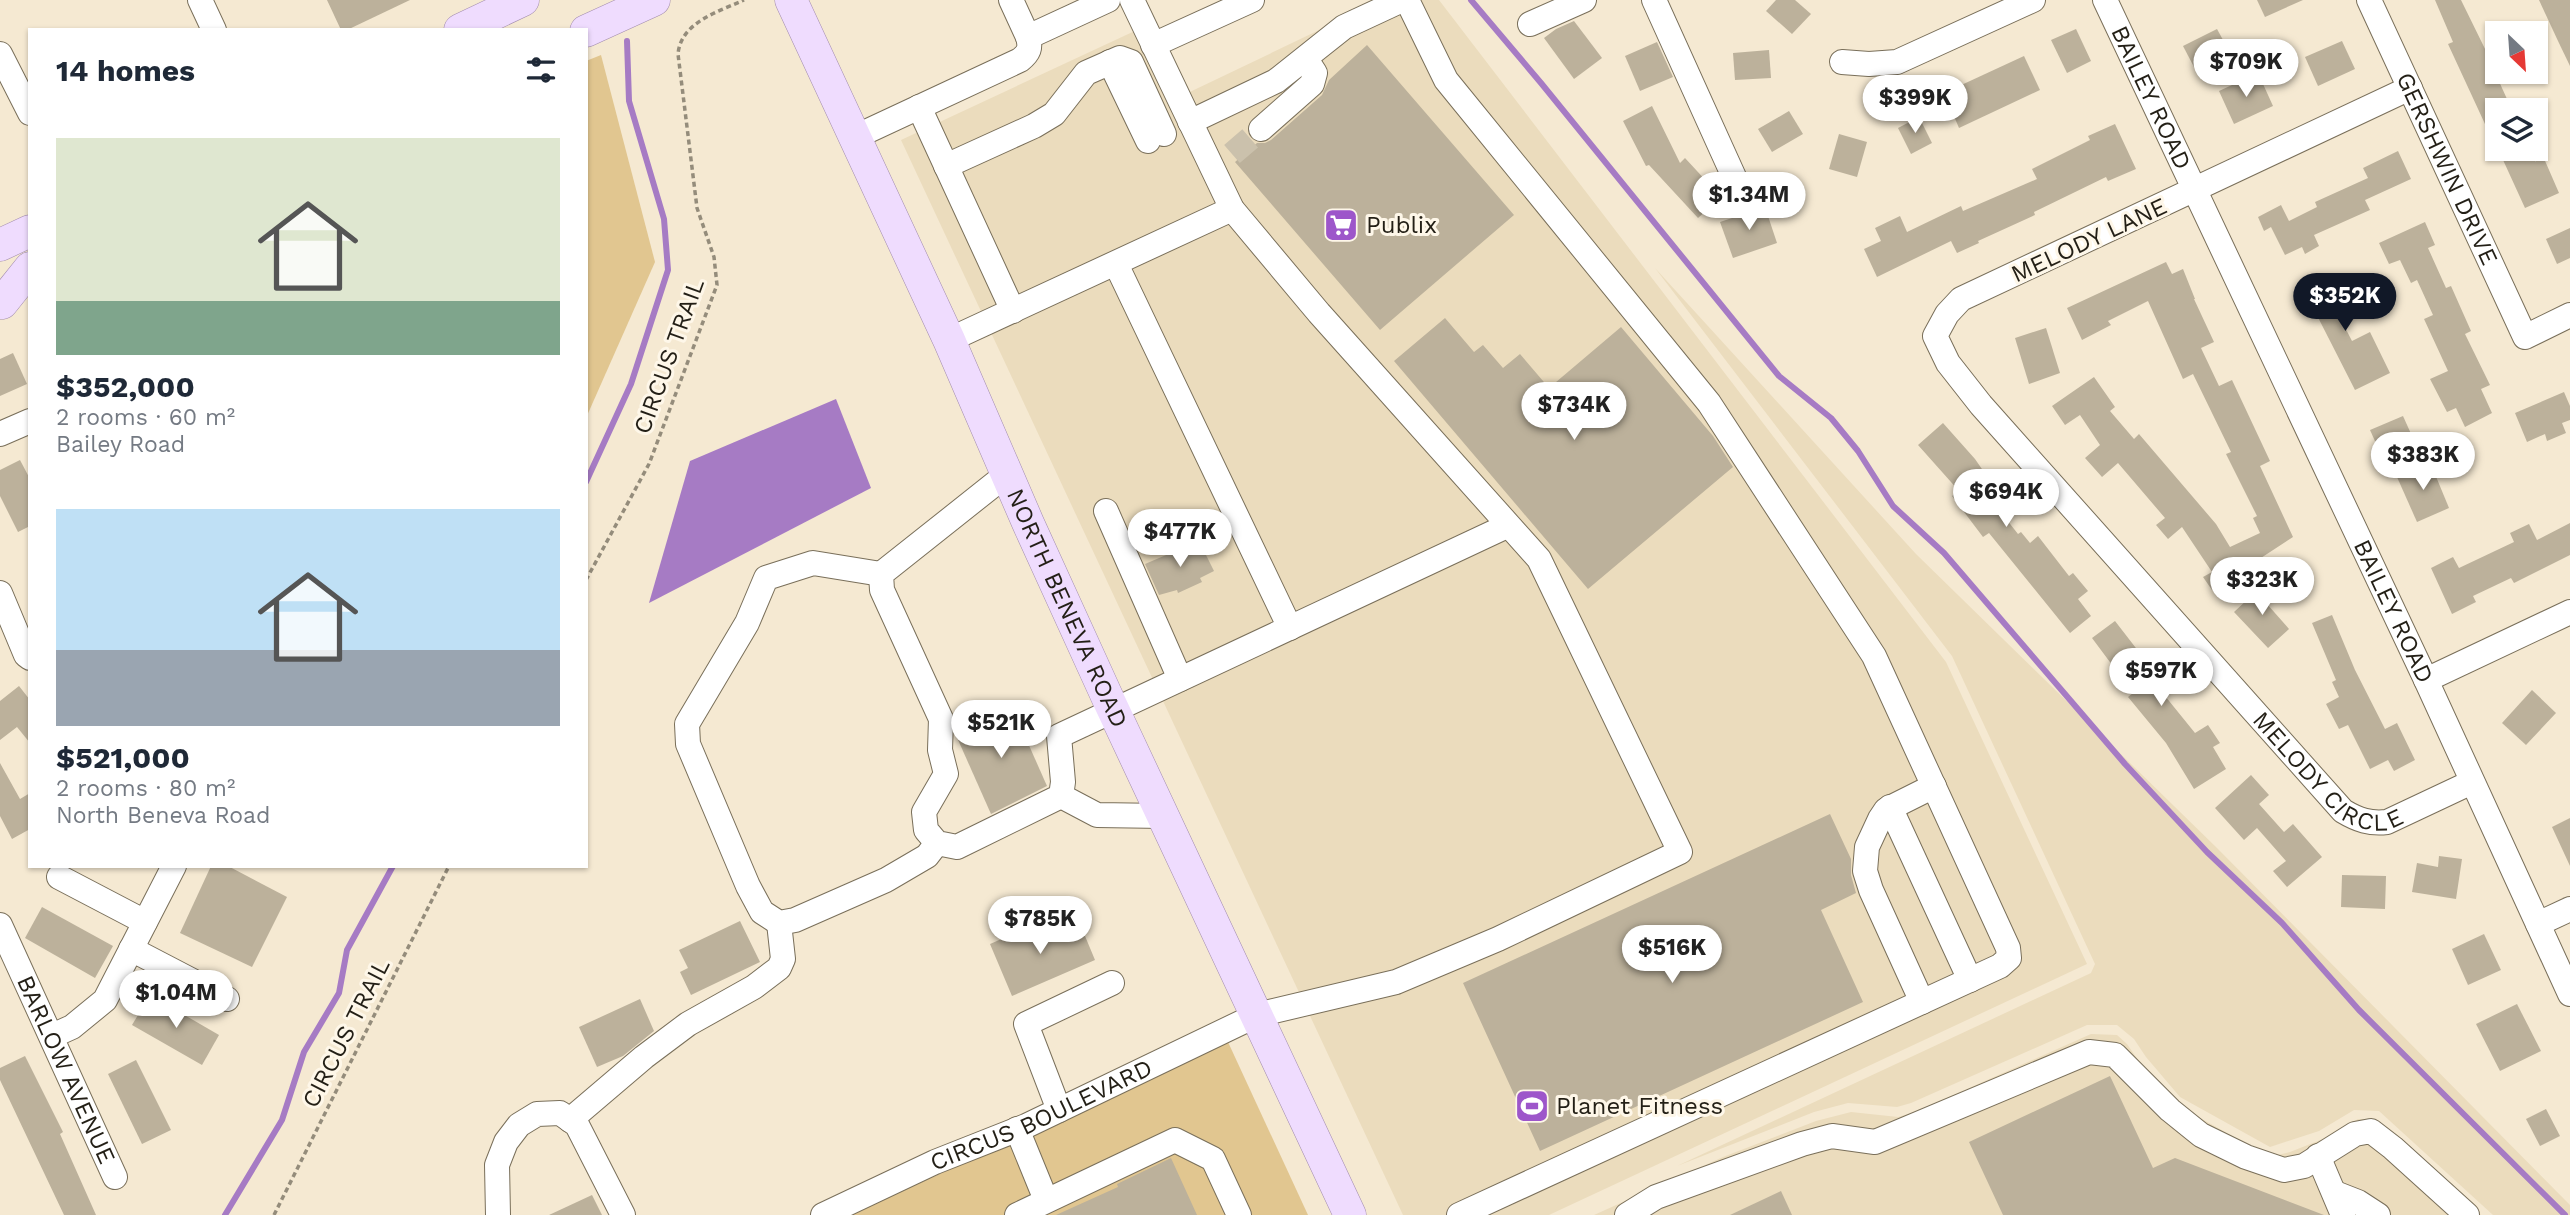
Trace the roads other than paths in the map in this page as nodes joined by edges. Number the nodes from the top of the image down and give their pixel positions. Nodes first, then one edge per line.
1 (200, 0) edge
2 (523, 0) edge
3 (654, 0) edge
4 (791, 0) edge
5 (1011, 0) edge
6 (1108, 0) edge
7 (1132, 0) edge
8 (1402, 0) edge
9 (1407, 0) edge
10 (1584, 0) edge
11 (1654, 0) edge
12 (2033, 0) edge
13 (2105, 0) edge
14 (2369, 0) edge
15 (1239, 3) edge
16 (1530, 24) dead end
17 (213, 28) edge
18 (464, 28) edge
19 (588, 30) edge
20 (1028, 37) junction
21 (1153, 45) junction
22 (0, 54) edge
23 (1306, 59) junction
24 (1842, 62) dead end
25 (2410, 89) junction
26 (919, 107) junction
27 (28, 109) edge
28 (1190, 122) junction
29 (1261, 129) tunnel mouth
30 (855, 137) junction
31 (1156, 137) dead end
32 (946, 166) junction
33 (1739, 188) dead end
34 (2196, 190) junction
35 (1231, 209) junction
36 (28, 232) edge
37 (0, 245) edge
38 (1115, 264) junction
39 (28, 271) edge
40 (10, 299) edge
41 (1013, 311) junction
42 (2570, 314) edge
43 (1935, 336) joint
44 (949, 340) junction
45 (28, 422) edge
46 (0, 434) edge
47 (1007, 474) junction
48 (1106, 511) dead end
49 (1507, 526) junction
50 (881, 574) junction
51 (0, 593) edge
52 (2570, 611) edge
53 (1290, 628) junction
54 (28, 656) edge
55 (1180, 679) junction
56 (2426, 680) junction
57 (1114, 710) junction
58 (2472, 782) junction
59 (1934, 786) junction
60 (1060, 796) junction
61 (1890, 807) junction
62 (1164, 816) junction
63 (937, 843) junction
64 (173, 868) edge
65 (59, 877) dead end
66 (2570, 909) edge
67 (145, 922) junction
68 (779, 923) junction
69 (2538, 924) junction
70 (0, 925) edge
71 (131, 949) junction
72 (1970, 980) junction
73 (1112, 983) dead end
74 (2570, 994) edge
75 (227, 999) dead end
76 (1922, 1002) junction
77 (1257, 1015) junction
78 (52, 1036) junction
79 (1059, 1110) junction
80 (570, 1120) junction
81 (1017, 1129) junction
82 (2318, 1156) junction
83 (115, 1177) dead end
84 (1046, 1200) junction
85 (2339, 1204) edge
86 (498, 1215) edge
87 (624, 1215) edge
88 (823, 1215) edge
89 (1017, 1215) edge
90 (1239, 1215) edge
91 (1350, 1215) edge
92 (1459, 1215) edge
93 (1627, 1215) edge
94 (2378, 1215) edge
95 (2467, 1215) edge

1 - 17 street
2 - 18 main road
3 - 19 main road
4 - 30 main road, NORTH BENEVA ROAD
5 - 20 street
6 - 20 street
7 - 21 street
8 - 23 street
9 - 59 street
10 - 16 street
11 - 33 street
12 - 24 street
13 - 34 street, BAILEY ROAD
14 - 25 street, GERSHWIN DRIVE
15 - 21 street
20 - 26 street
21 - 28 street
22 - 27 street
23 - 28 street
23 - 29 street
25 - 34 street, MELODY LANE
25 - 42 street, GERSHWIN DRIVE
26 - 30 street
26 - 32 street
28 - 35 street
30 - 44 main road, NORTH BENEVA ROAD
31 - 32 street
32 - 41 street
34 - 43 street, MELODY LANE
34 - 56 street, BAILEY ROAD
35 - 38 street
35 - 49 street
36 - 37 main road
38 - 41 street
38 - 53 street
39 - 40 main road
41 - 44 street
43 - 58 street, MELODY CIRCLE
44 - 47 main road, NORTH BENEVA ROAD
45 - 46 street
47 - 50 street
47 - 57 main road, NORTH BENEVA ROAD
48 - 55 street
49 - 53 street
49 - 77 street, CIRCUS BOULEVARD
50 - 63 street
50 - 68 street
51 - 54 street
52 - 56 street
53 - 55 street
55 - 57 street
56 - 58 street, BAILEY ROAD
57 - 60 street
57 - 62 main road, NORTH BENEVA ROAD
58 - 69 street, BAILEY ROAD
59 - 61 street
59 - 72 street
60 - 62 street
60 - 63 street
61 - 72 street
61 - 76 street
62 - 77 main road, NORTH BENEVA ROAD
63 - 68 street
64 - 67 street
65 - 67 street
66 - 69 street
67 - 71 street
68 - 80 street
69 - 74 street, BAILEY ROAD
70 - 78 street, BARLOW AVENUE
71 - 75 street
71 - 78 street
72 - 76 street
73 - 79 street
76 - 92 street
77 - 79 street, CIRCUS BOULEVARD
77 - 91 main road, NORTH BENEVA ROAD
78 - 83 street, BARLOW AVENUE
79 - 81 street, CIRCUS BOULEVARD
80 - 86 street
80 - 87 street
81 - 84 street
81 - 88 street, CIRCUS BOULEVARD
82 - 85 street
82 - 93 street
82 - 95 street
84 - 89 street
84 - 90 street
85 - 94 street

